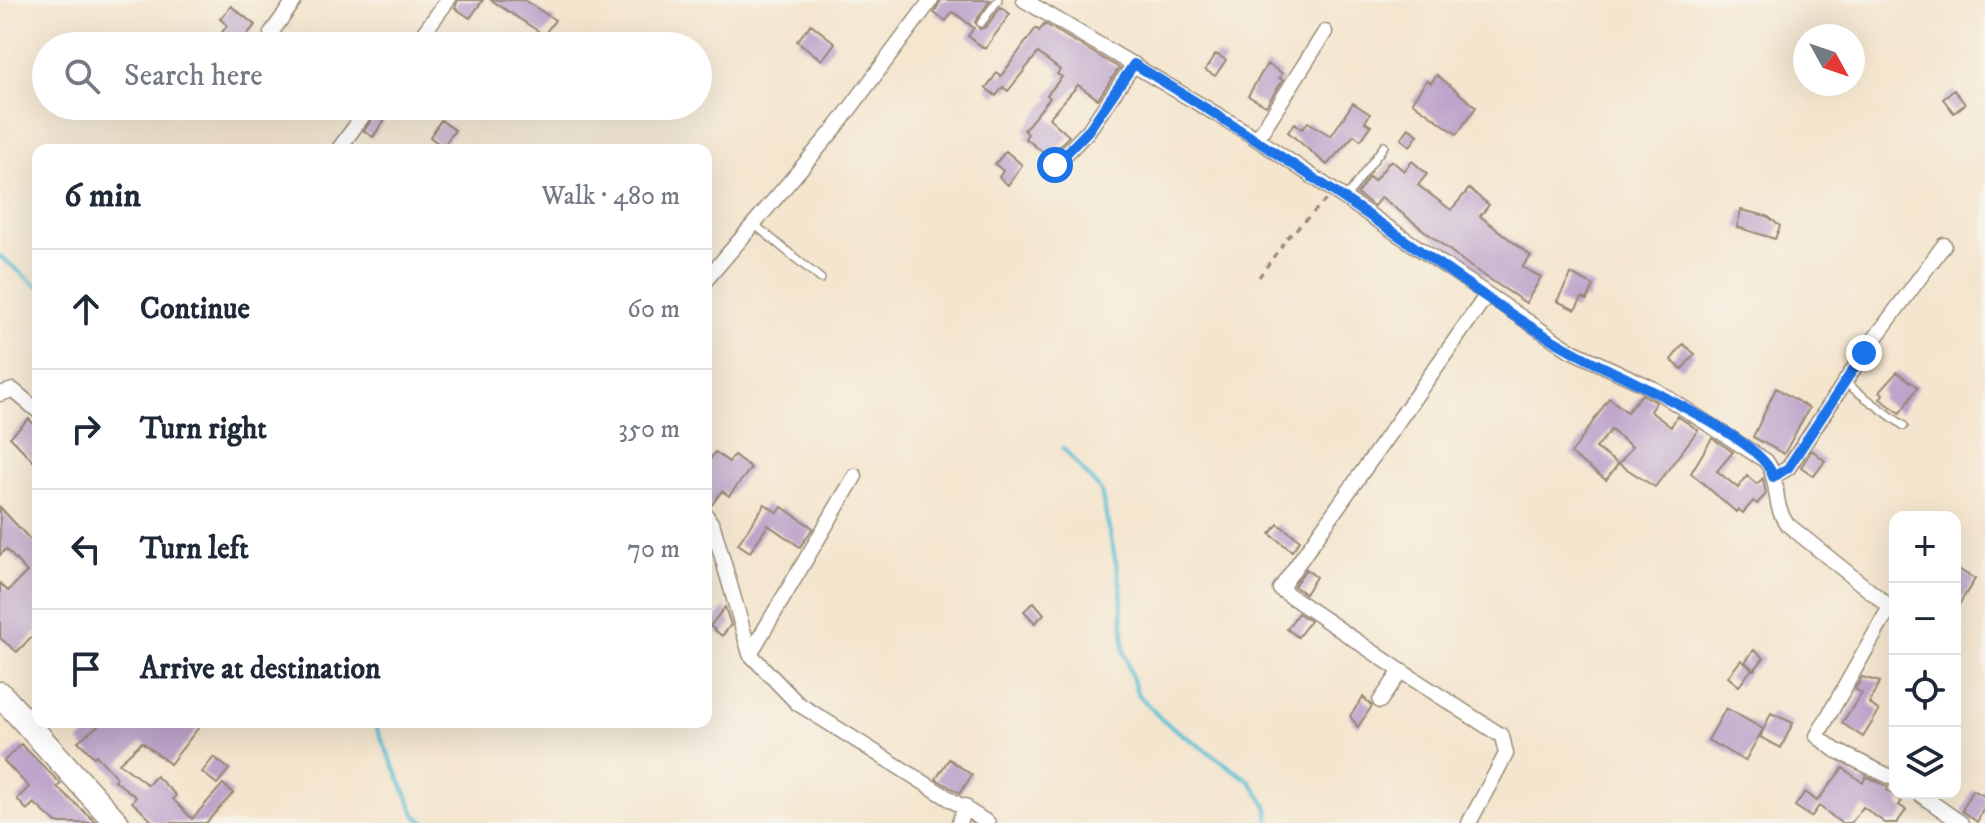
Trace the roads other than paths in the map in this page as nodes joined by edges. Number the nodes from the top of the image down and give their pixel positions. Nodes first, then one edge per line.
1 (295, 0) edge
2 (448, 0) edge
3 (931, 0) edge
4 (998, 0) edge
5 (1024, 0) edge
6 (981, 23) dead end
7 (272, 32) edge
8 (424, 32) edge
9 (1325, 32) dead end
10 (1134, 64) junction
11 (360, 120) edge
12 (1257, 139) junction
13 (342, 144) edge
14 (1384, 146) dead end
15 (1055, 165) dead end
16 (1340, 196) junction
17 (755, 225) junction
18 (1944, 245) dead end
19 (712, 273) edge
20 (821, 279) dead end
21 (1486, 296) junction
22 (1844, 382) junction
23 (0, 394) edge
24 (32, 406) edge
25 (1904, 426) dead end
26 (855, 476) dead end
27 (1773, 477) junction
28 (712, 524) edge
29 (750, 654) junction
30 (1401, 671) junction
31 (0, 694) edge
32 (1380, 701) dead end
33 (1889, 776) edge
34 (1927, 799) edge
35 (965, 806) junction
36 (117, 823) edge
37 (959, 823) edge
38 (988, 823) edge
39 (1469, 823) edge
40 (1961, 823) edge

1 - 7 street
2 - 8 street
3 - 17 street
4 - 6 lane
5 - 10 street
9 - 12 street
10 - 12 street
10 - 15 street
11 - 13 street
12 - 16 street
14 - 16 lane
16 - 21 street
17 - 19 street
17 - 20 lane
18 - 22 street
21 - 27 street
21 - 30 street
22 - 25 lane
22 - 27 street
23 - 24 street
26 - 29 street
27 - 33 street
28 - 29 street
29 - 35 street
30 - 32 street
30 - 39 street
31 - 36 main road
34 - 40 street
35 - 37 street
35 - 38 street

